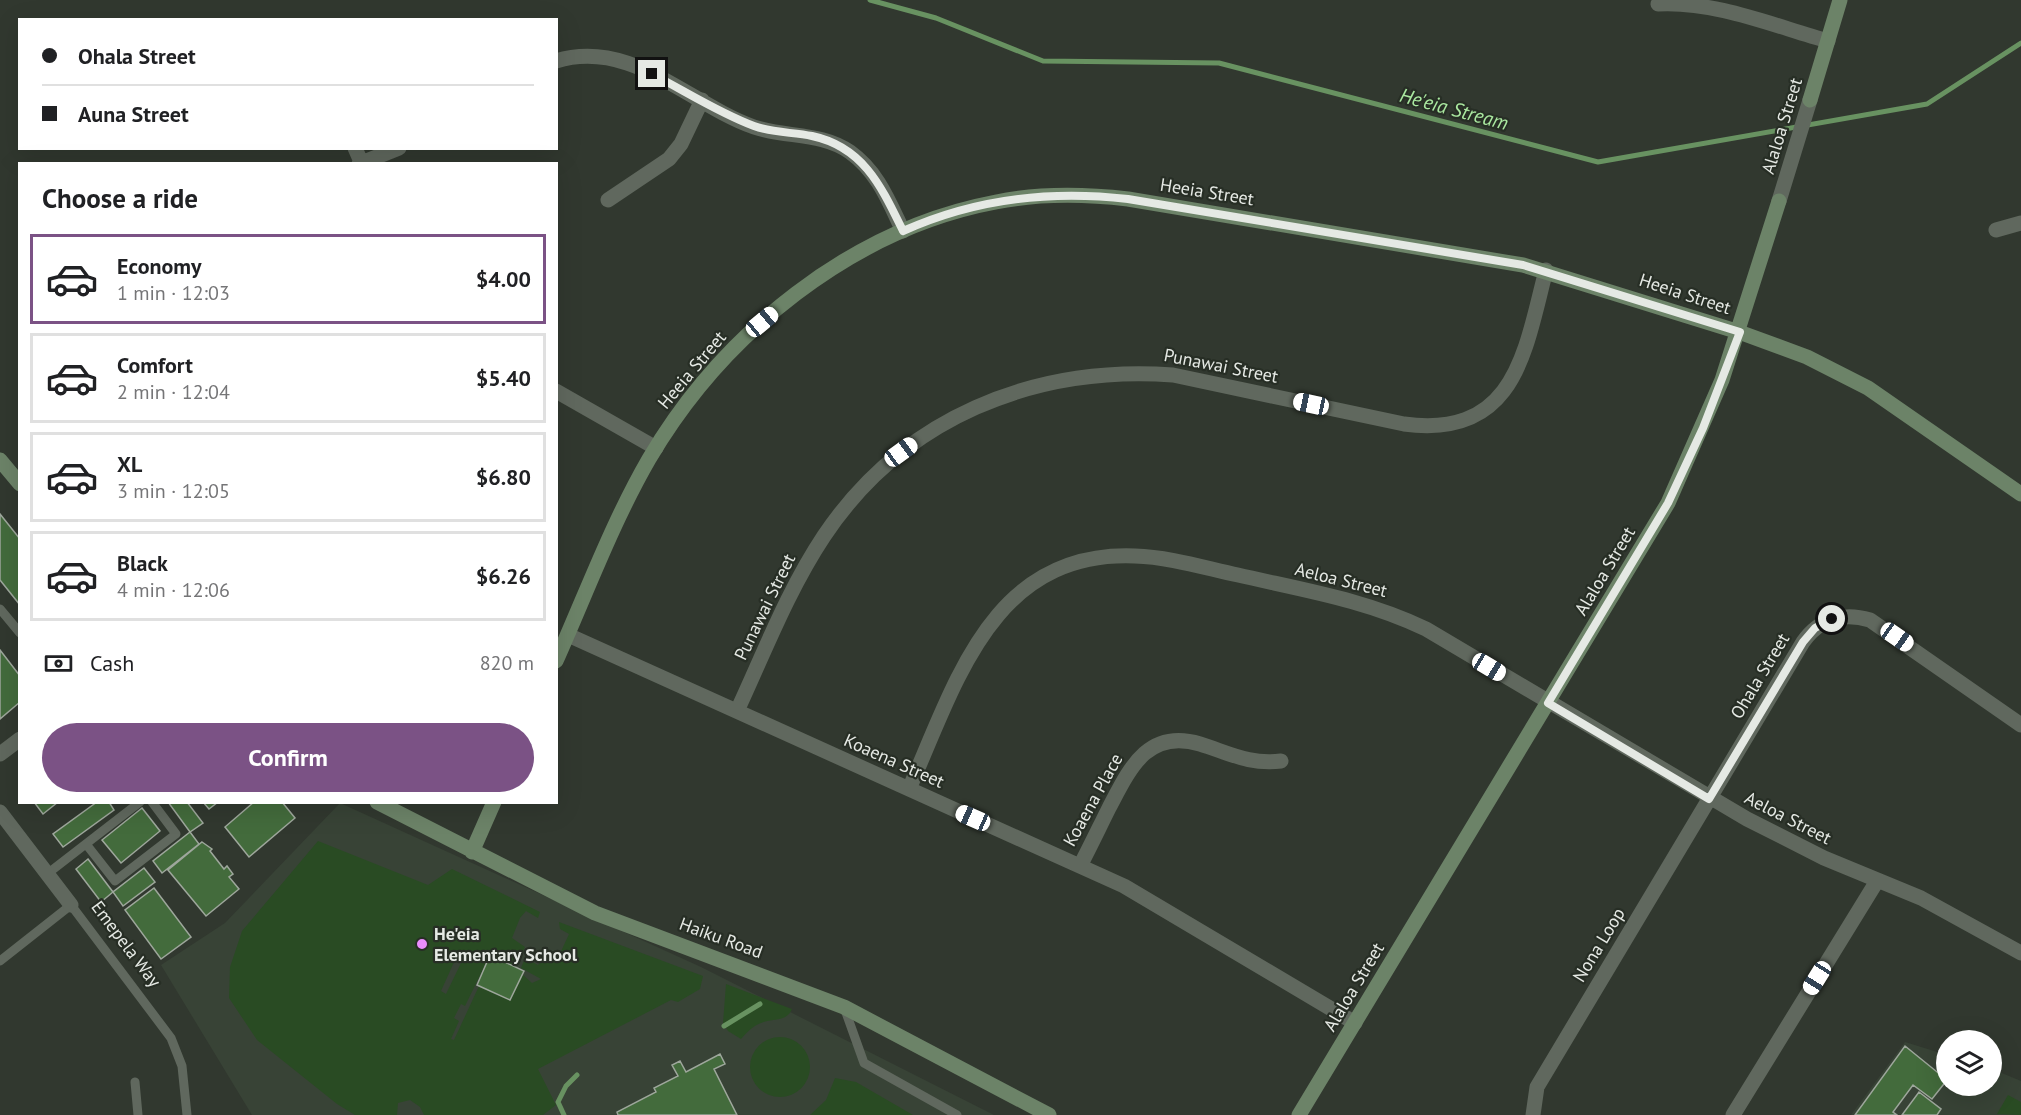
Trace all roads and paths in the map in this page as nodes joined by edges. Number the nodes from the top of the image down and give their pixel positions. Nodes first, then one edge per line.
1 (1840, 0) edge
2 (1658, 4) dead end
3 (1828, 41) junction
4 (558, 61) edge
5 (702, 100) junction
6 (392, 150) edge
7 (360, 159) edge
8 (608, 200) dead end
9 (2021, 223) edge
10 (1996, 230) dead end
11 (903, 231) junction
12 (1546, 270) junction
13 (1740, 332) junction
14 (558, 392) edge
15 (656, 448) junction
16 (0, 460) edge
17 (18, 482) edge
18 (2021, 494) edge
19 (0, 609) edge
20 (18, 631) edge
21 (568, 635) junction
22 (558, 657) edge
23 (1548, 703) junction
24 (737, 711) junction
25 (2021, 725) edge
26 (18, 740) edge
27 (0, 754) edge
28 (1281, 760) dead end
29 (909, 789) junction
30 (1709, 799) junction
31 (137, 804) edge
32 (154, 804) edge
33 (381, 804) edge
34 (493, 804) edge
35 (0, 812) edge
36 (86, 844) junction
37 (472, 852) junction
38 (1080, 866) junction
39 (47, 874) junction
40 (1877, 881) junction
41 (71, 905) junction
42 (2021, 953) edge
43 (0, 961) edge
44 (844, 1007) junction
45 (1355, 1023) junction
46 (135, 1082) dead end
47 (138, 1115) edge
48 (187, 1115) edge
49 (957, 1115) edge
50 (1049, 1115) edge
51 (1299, 1115) edge
52 (1533, 1115) edge
53 (1733, 1115) edge

1 - 3 street, Alaloa Street
2 - 3 street
3 - 13 street, Alaloa Street
4 - 5 street
5 - 8 street
5 - 11 street
6 - 7 street
9 - 10 street
11 - 12 street, Heeia Street
11 - 15 street, Heeia Street
12 - 13 street, Heeia Street
12 - 24 street, Punawai Street
13 - 18 street, Heeia Street
13 - 23 street, Alaloa Street
14 - 15 street
15 - 21 street, Heeia Street
16 - 17 street
19 - 20 lane
21 - 22 street, Heeia Street
21 - 24 street, Koaena Street
23 - 29 street, Aeloa Street
23 - 30 street, Aeloa Street
23 - 45 street, Alaloa Street
24 - 29 street, Koaena Street
25 - 30 street, Ohala Street
26 - 27 street
28 - 38 street, Koaena Place
29 - 38 street, Koaena Street
30 - 40 street, Aeloa Street
30 - 52 street, Nona Loop
31 - 36 lane
32 - 36 lane
33 - 37 street, Haiku Road
34 - 37 street
35 - 39 street, Emepela Way
36 - 39 lane
37 - 44 street, Haiku Road
38 - 45 street, Koaena Street
39 - 41 street, Emepela Way
40 - 42 street, Aeloa Street
40 - 53 street
41 - 43 lane
41 - 48 lane, Emepela Way
44 - 49 lane
44 - 50 street, Haiku Road
45 - 51 street, Alaloa Street
46 - 47 lane

